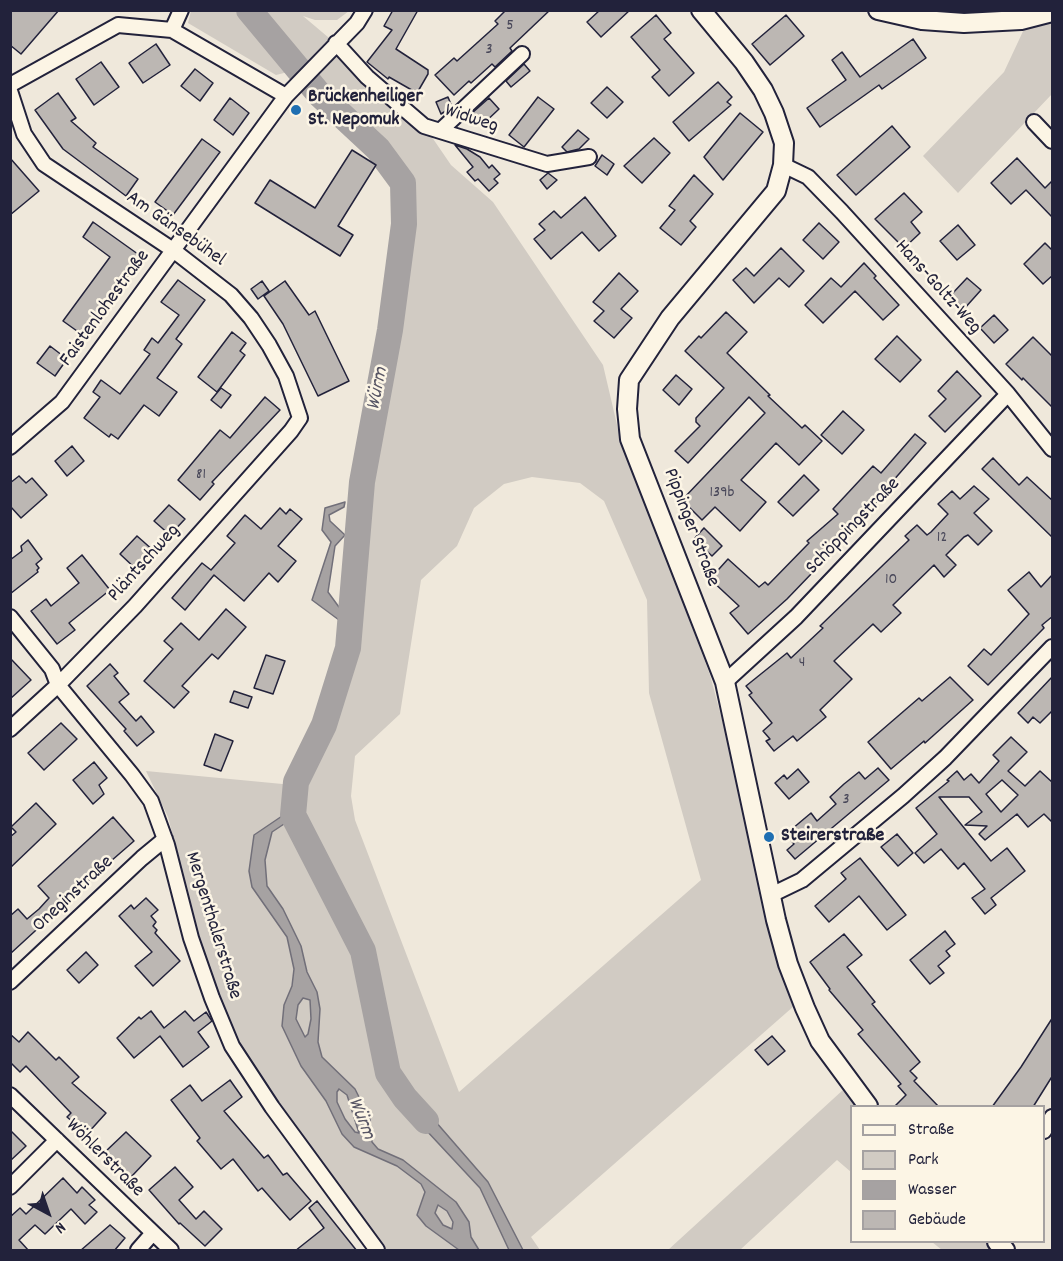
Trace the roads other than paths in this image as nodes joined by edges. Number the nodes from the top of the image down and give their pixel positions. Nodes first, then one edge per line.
1 (181, 10) edge
2 (365, 10) edge
3 (701, 10) edge
4 (878, 10) edge
5 (1053, 12) edge
6 (172, 30) junction
7 (336, 43) junction
8 (522, 54) dead end
9 (10, 85) edge
10 (10, 91) edge
11 (286, 96) junction
12 (1034, 122) dead end
13 (441, 130) junction
14 (1053, 141) edge
15 (589, 157) dead end
16 (783, 165) junction
17 (174, 250) junction
18 (1008, 394) junction
19 (300, 418) joint
20 (10, 447) edge
21 (1053, 449) edge
22 (10, 617) edge
23 (1053, 647) edge
24 (724, 682) junction
25 (58, 686) junction
26 (10, 729) edge
27 (165, 839) junction
28 (771, 895) junction
29 (10, 982) edge
30 (10, 1095) edge
31 (867, 1105) edge
32 (57, 1140) junction
33 (10, 1187) edge
34 (152, 1234) junction
35 (138, 1251) edge
36 (171, 1251) edge
37 (377, 1251) edge

1 - 6 street
2 - 7 street, Faistenlohestraße
3 - 16 main road, Pippinger Straße
4 - 5 main road
6 - 9 street
6 - 11 street
7 - 11 street, Faistenlohestraße
7 - 13 street, Widweg
8 - 13 street
10 - 17 street, Am Gänsebühel
11 - 17 street, Faistenlohestraße
12 - 14 street
13 - 15 street, Widweg
16 - 18 street, Hans-Goltz-Weg
16 - 24 main road, Pippinger Straße
17 - 19 street, Am Gänsebühel
17 - 20 street, Faistenlohestraße
18 - 21 street, Hans-Goltz-Weg
18 - 24 street, Schöppingstraße
19 - 25 street, Pläntschweg
22 - 25 street, Mergenthalerstraße
23 - 28 street
24 - 28 main road, Pippinger Straße
25 - 26 street, Pläntschweg
25 - 27 street, Mergenthalerstraße
27 - 29 street, Oneginstraße
27 - 37 street, Mergenthalerstraße
28 - 31 main road, Pippinger Straße
30 - 32 street, Wöhlerstraße
32 - 33 street
32 - 34 street, Wöhlerstraße
34 - 35 street
34 - 36 street, Wöhlerstraße

